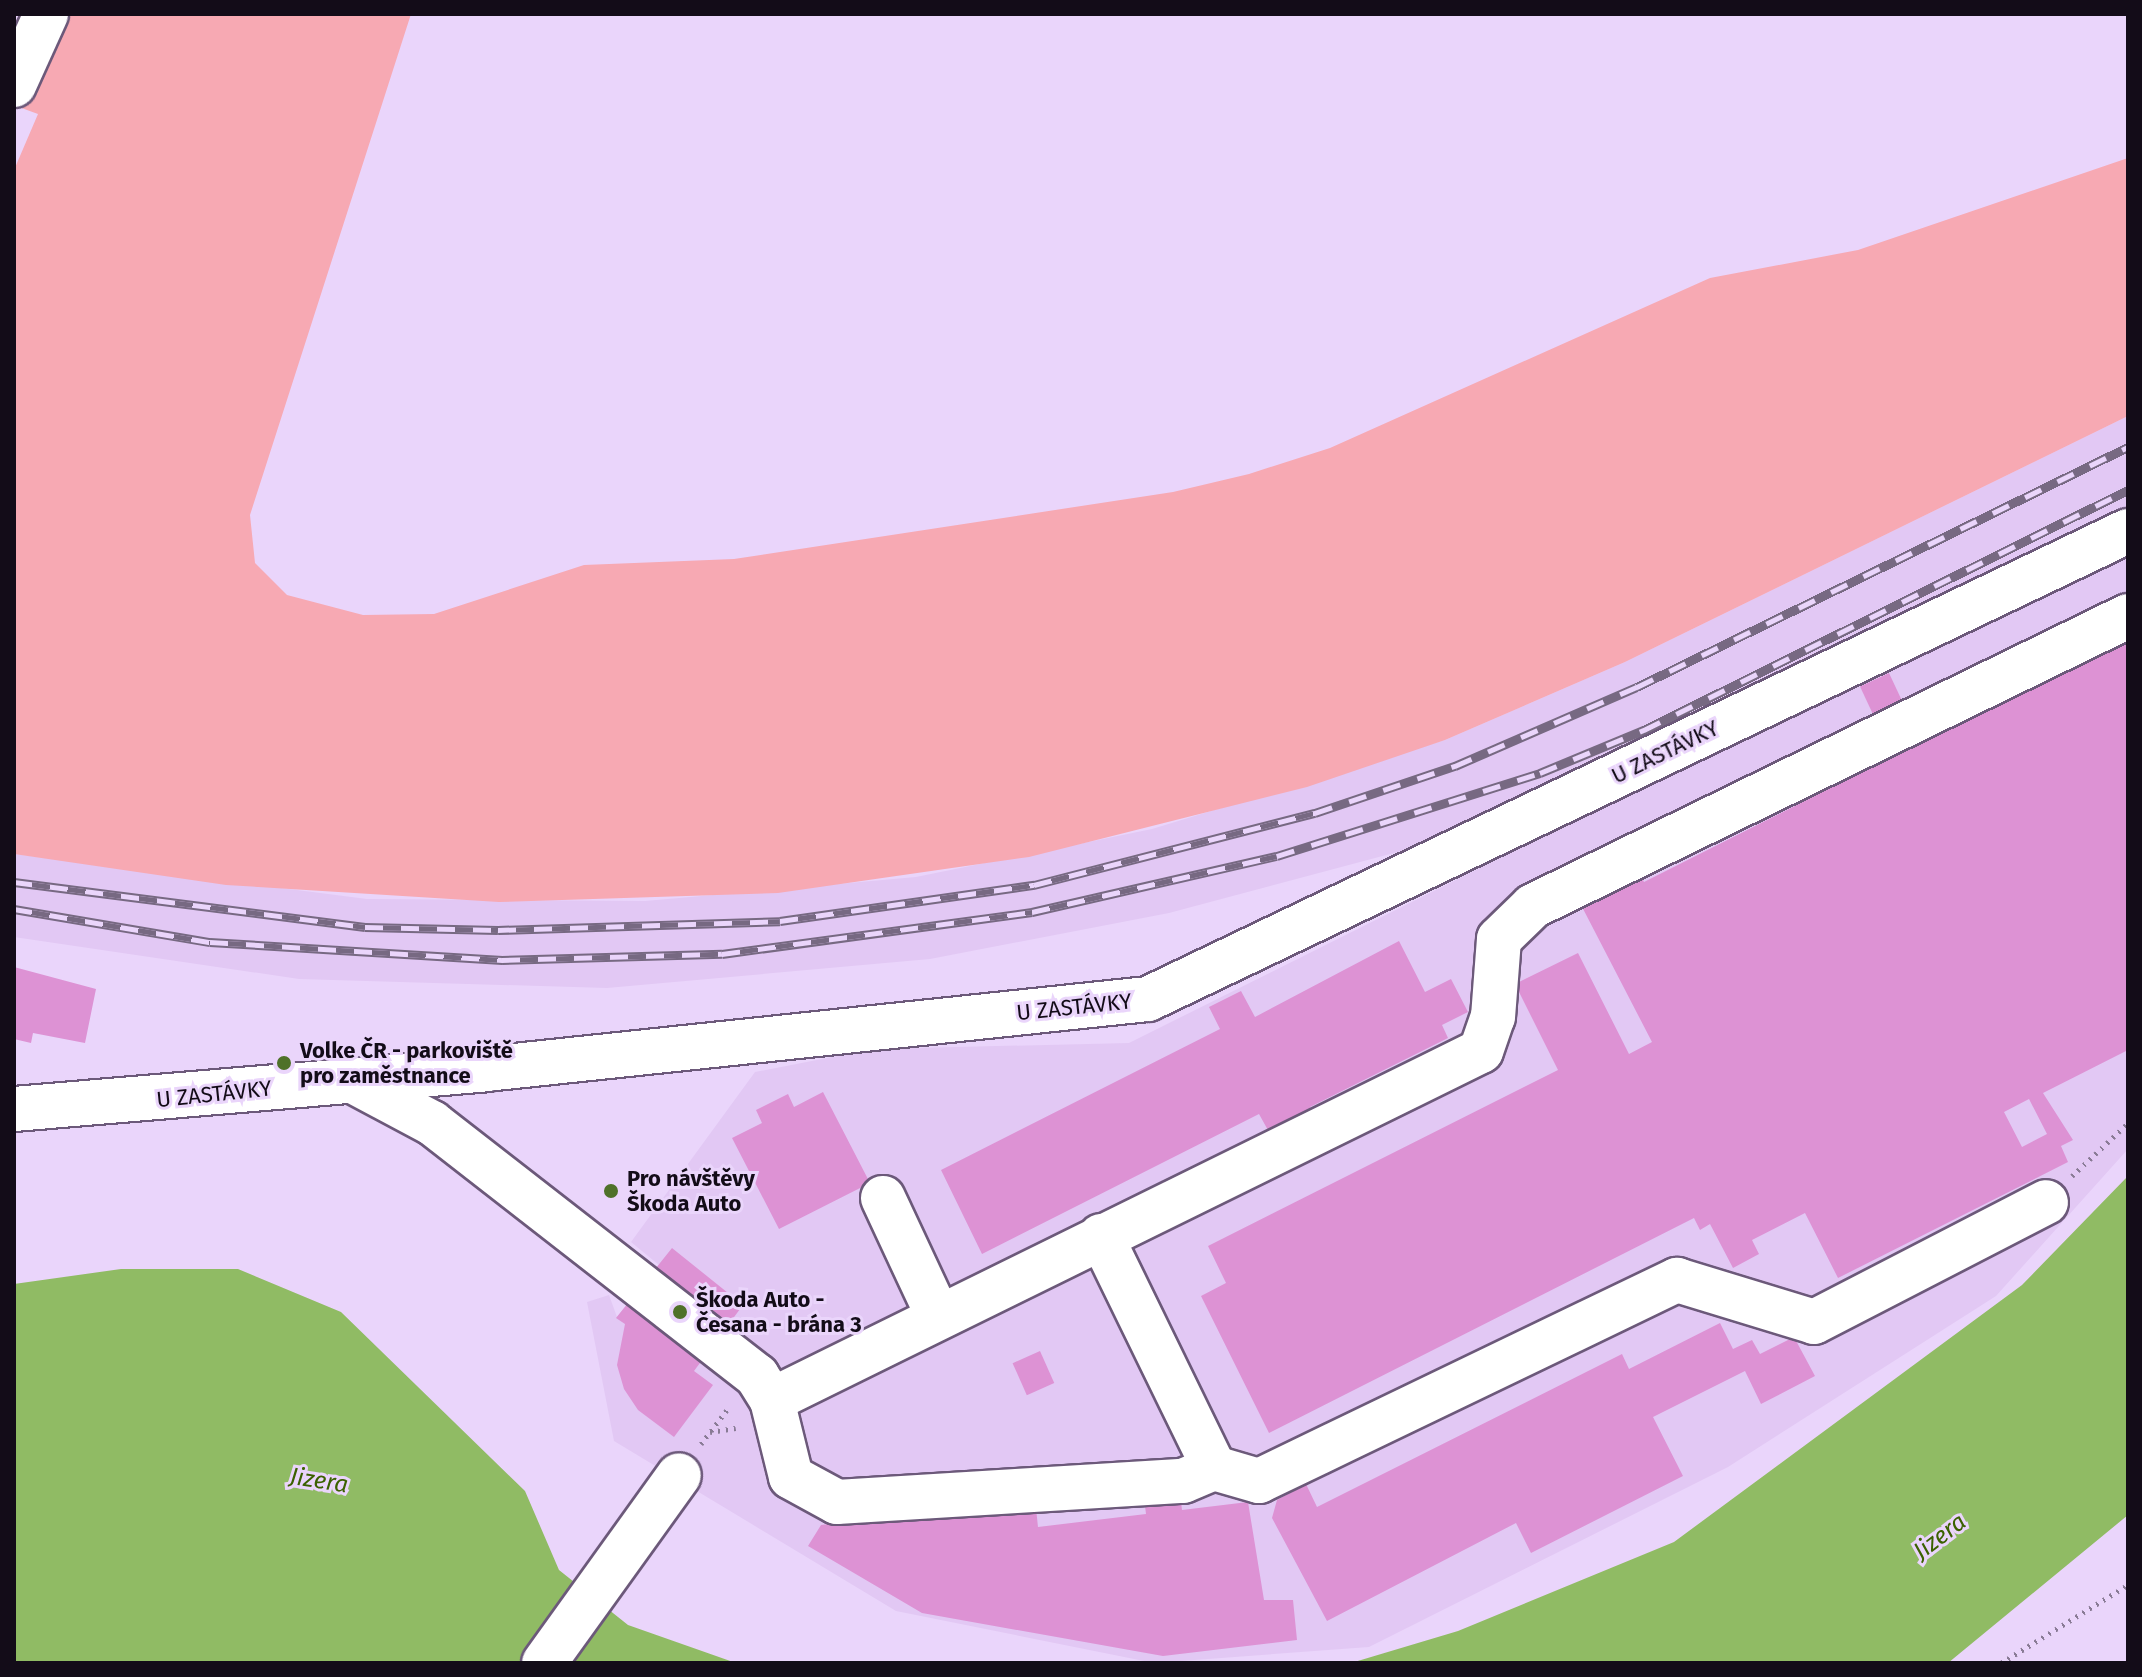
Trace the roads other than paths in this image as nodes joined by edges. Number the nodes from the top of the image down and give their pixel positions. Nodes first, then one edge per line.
1 (46, 14) edge
2 (14, 85) edge
3 (2128, 531) edge
4 (2128, 616) edge
5 (351, 1080) junction
6 (14, 1109) edge
7 (883, 1198) dead end
8 (2046, 1202) road end
9 (1101, 1236) junction
10 (938, 1316) junction
11 (763, 1405) junction
12 (1214, 1468) junction
13 (679, 1475) road end
14 (544, 1663) edge

1 - 2 street
3 - 5 street, U ZASTÁVKY
4 - 9 street
5 - 6 street, U ZASTÁVKY
5 - 11 street
7 - 10 street
8 - 12 street
9 - 10 street
9 - 12 street
10 - 11 street
11 - 12 street
13 - 14 street

